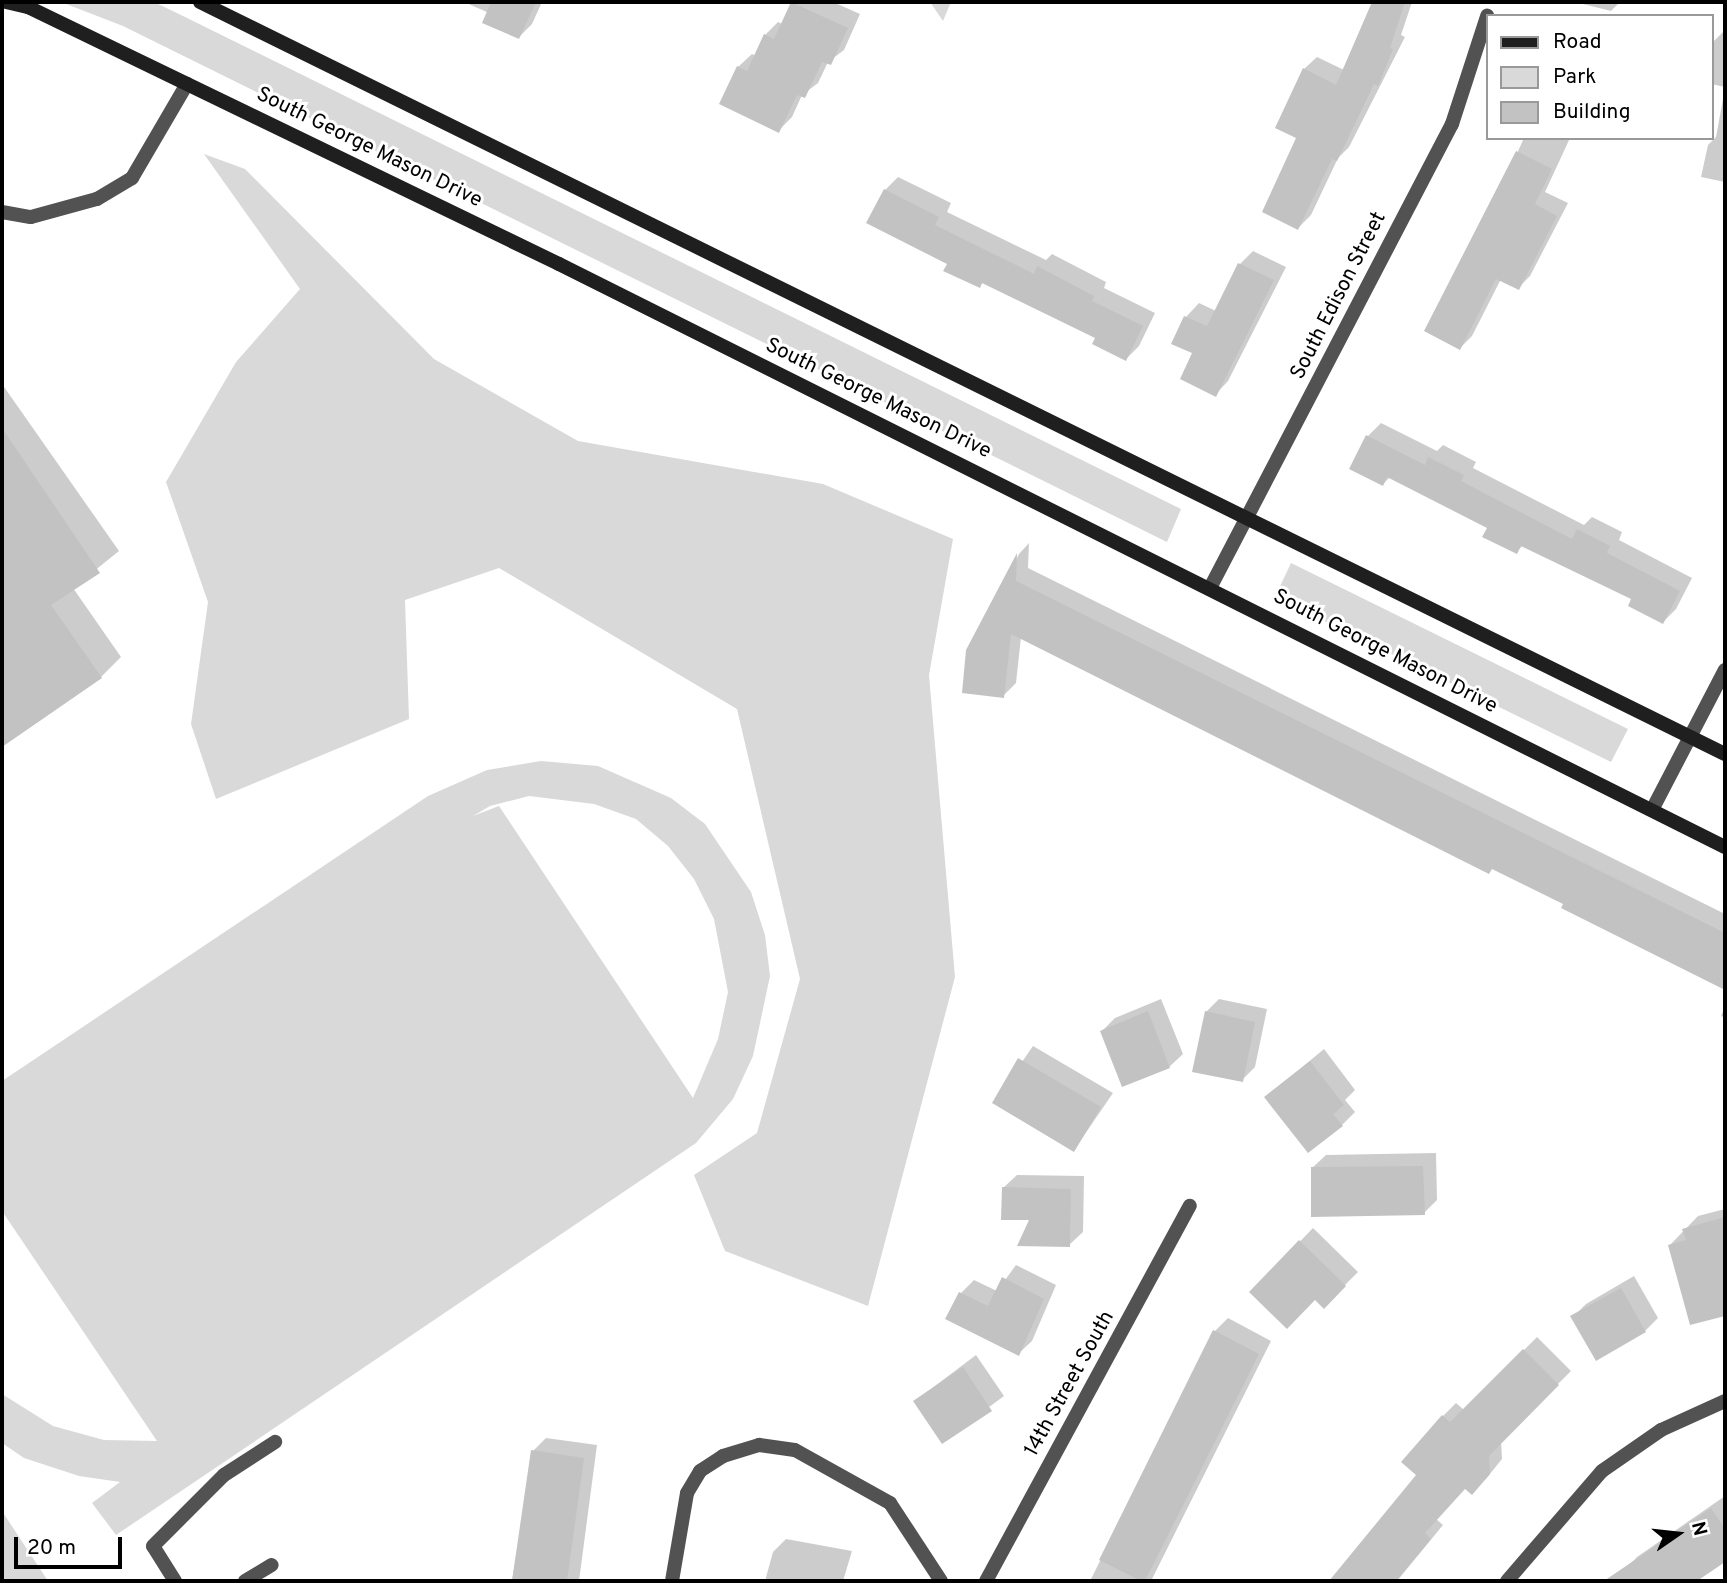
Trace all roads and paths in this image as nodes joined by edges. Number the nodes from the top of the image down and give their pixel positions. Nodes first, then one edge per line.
1 (6, 2) edge
2 (200, 2) edge
3 (1486, 19) edge
4 (187, 84) junction
5 (2, 212) edge
6 (1247, 518) junction
7 (1210, 588) junction
8 (1725, 670) edge
9 (1691, 737) junction
10 (1725, 754) edge
11 (1652, 810) junction
12 (1725, 847) edge
13 (1190, 1206) dead end
14 (1725, 1401) edge
15 (275, 1442) dead end
16 (272, 1565) dead end
17 (175, 1581) edge
18 (245, 1581) edge
19 (672, 1581) edge
20 (941, 1581) edge
21 (986, 1581) edge
22 (1507, 1581) edge

1 - 4 main road, South George Mason Drive
2 - 6 main road
3 - 6 street, South Edison Street
4 - 5 street
4 - 7 main road, South George Mason Drive
6 - 7 street, South Edison Street
6 - 9 main road
7 - 11 main road, South George Mason Drive
8 - 9 street
9 - 10 main road
9 - 11 street
11 - 12 main road, South George Mason Drive
13 - 21 street, 14th Street South
14 - 22 street
15 - 17 street
16 - 18 street
19 - 20 street

